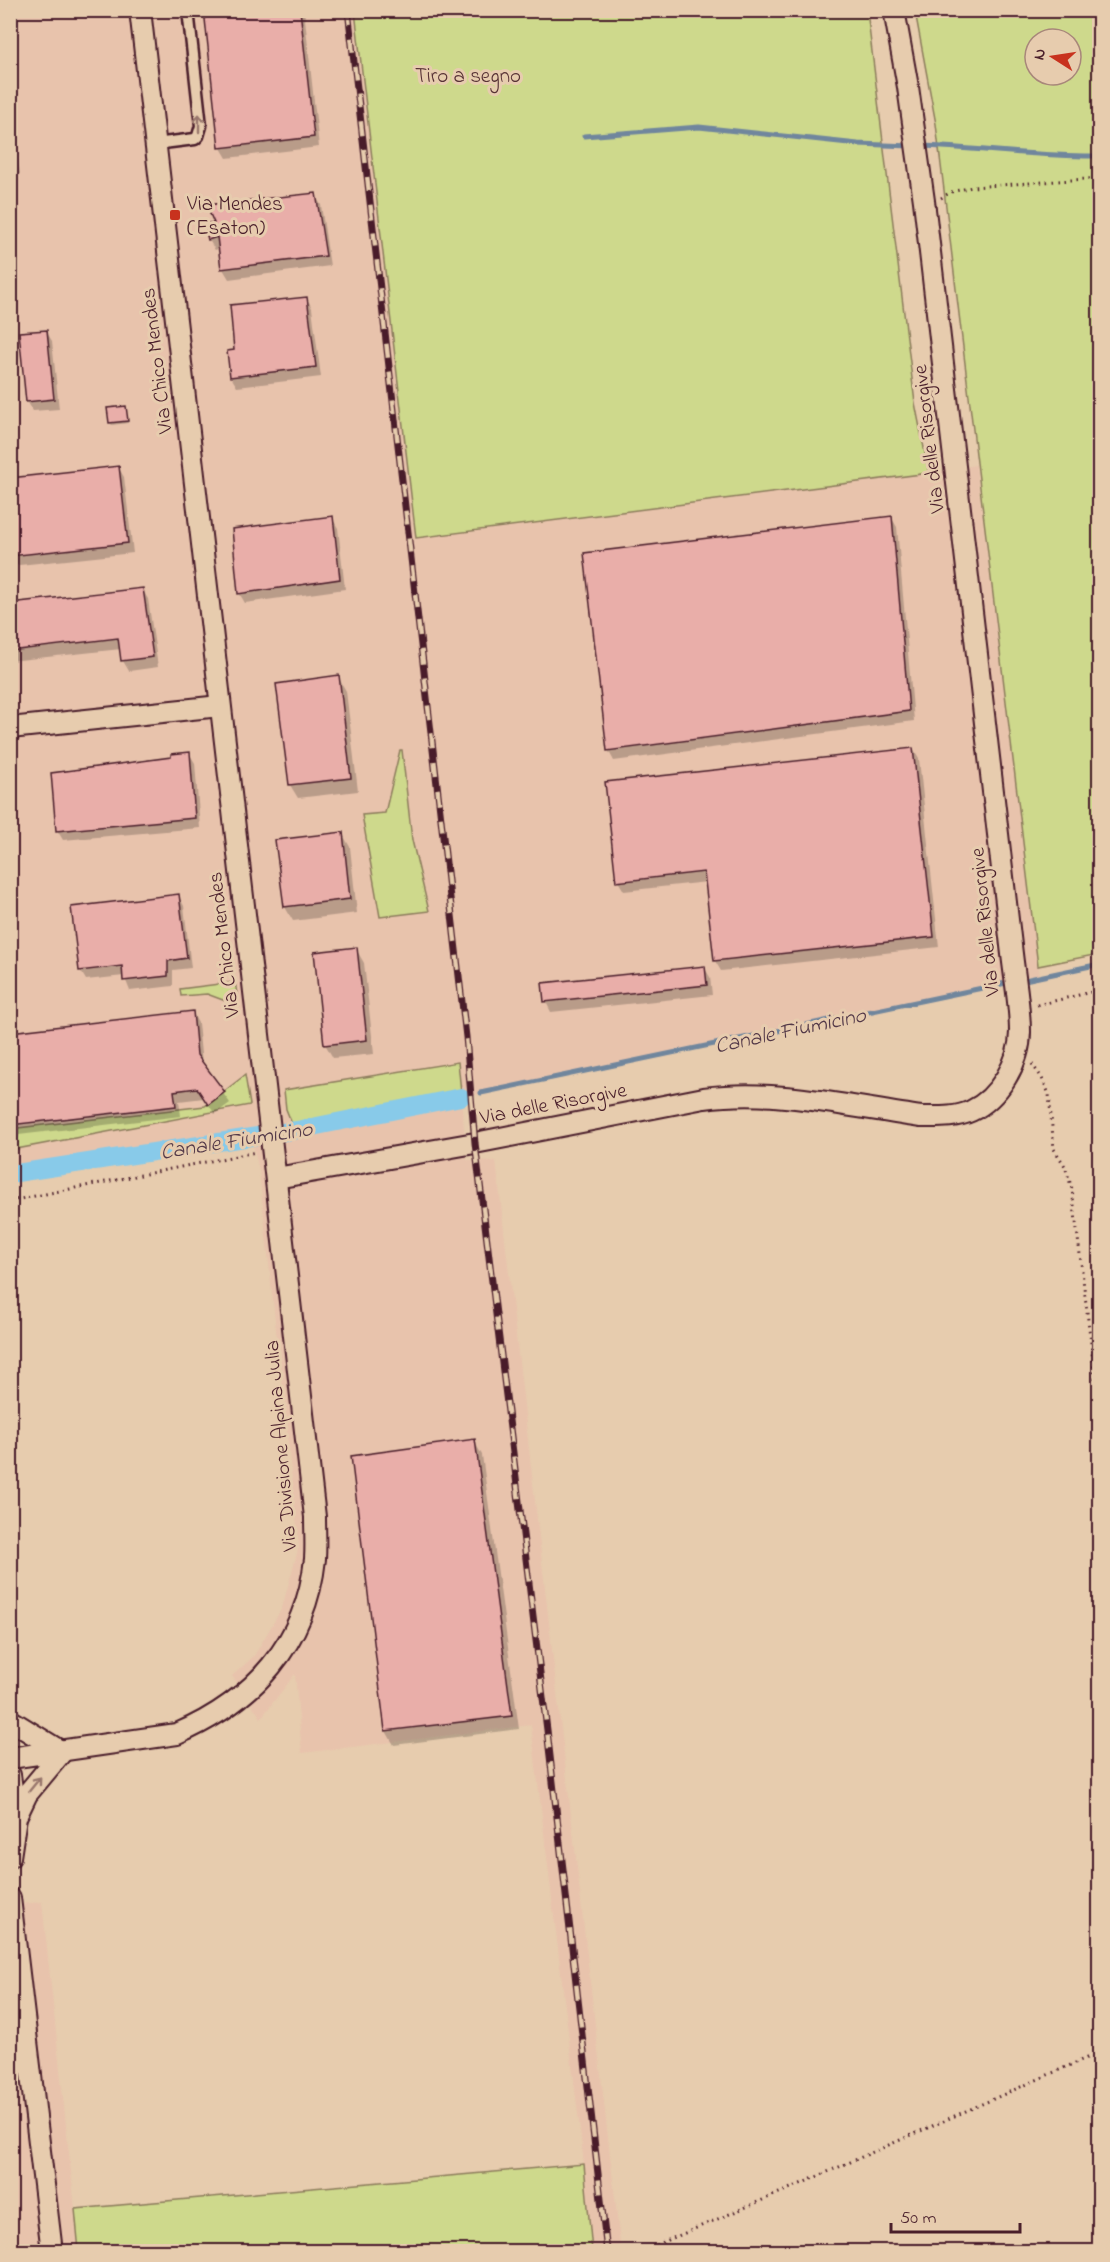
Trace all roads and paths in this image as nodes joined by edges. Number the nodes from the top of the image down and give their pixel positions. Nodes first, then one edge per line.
1 (140, 10) edge
2 (188, 10) edge
3 (894, 10) edge
4 (155, 144) junction
5 (1100, 178) edge
6 (923, 193) junction
7 (220, 706) junction
8 (10, 728) edge
9 (1100, 990) edge
10 (1017, 1005) junction
11 (1016, 1056) junction
12 (271, 1149) junction
13 (276, 1178) junction
14 (10, 1201) edge
15 (1100, 1418) edge
16 (10, 1720) edge
17 (62, 1752) junction
18 (10, 1758) edge
19 (10, 1775) edge
20 (16, 1817) junction
21 (10, 1857) edge
22 (10, 1898) edge
23 (1100, 2052) edge
24 (52, 2252) edge
25 (640, 2252) edge

1 - 4 street, Via Chico Mendes
4 -> 2 lane
3 - 6 street, Via delle Risorgive
4 - 7 street, Via Chico Mendes
5 - 6 path
6 - 10 street, Via delle Risorgive
7 - 8 street
7 - 12 street, Via Chico Mendes
9 - 10 path
10 - 11 street, Via delle Risorgive
11 - 13 street, Via delle Risorgive
11 - 15 path
12 - 13 street, Via Chico Mendes
12 - 14 path
13 - 17 street, Via Divisione Alpina Julia
16 - 17 street
17 - 18 street, Via Divisione Alpina Julia
20 -> 17 street
19 - 20 street
20 - 21 street
22 - 24 street
23 - 25 path

